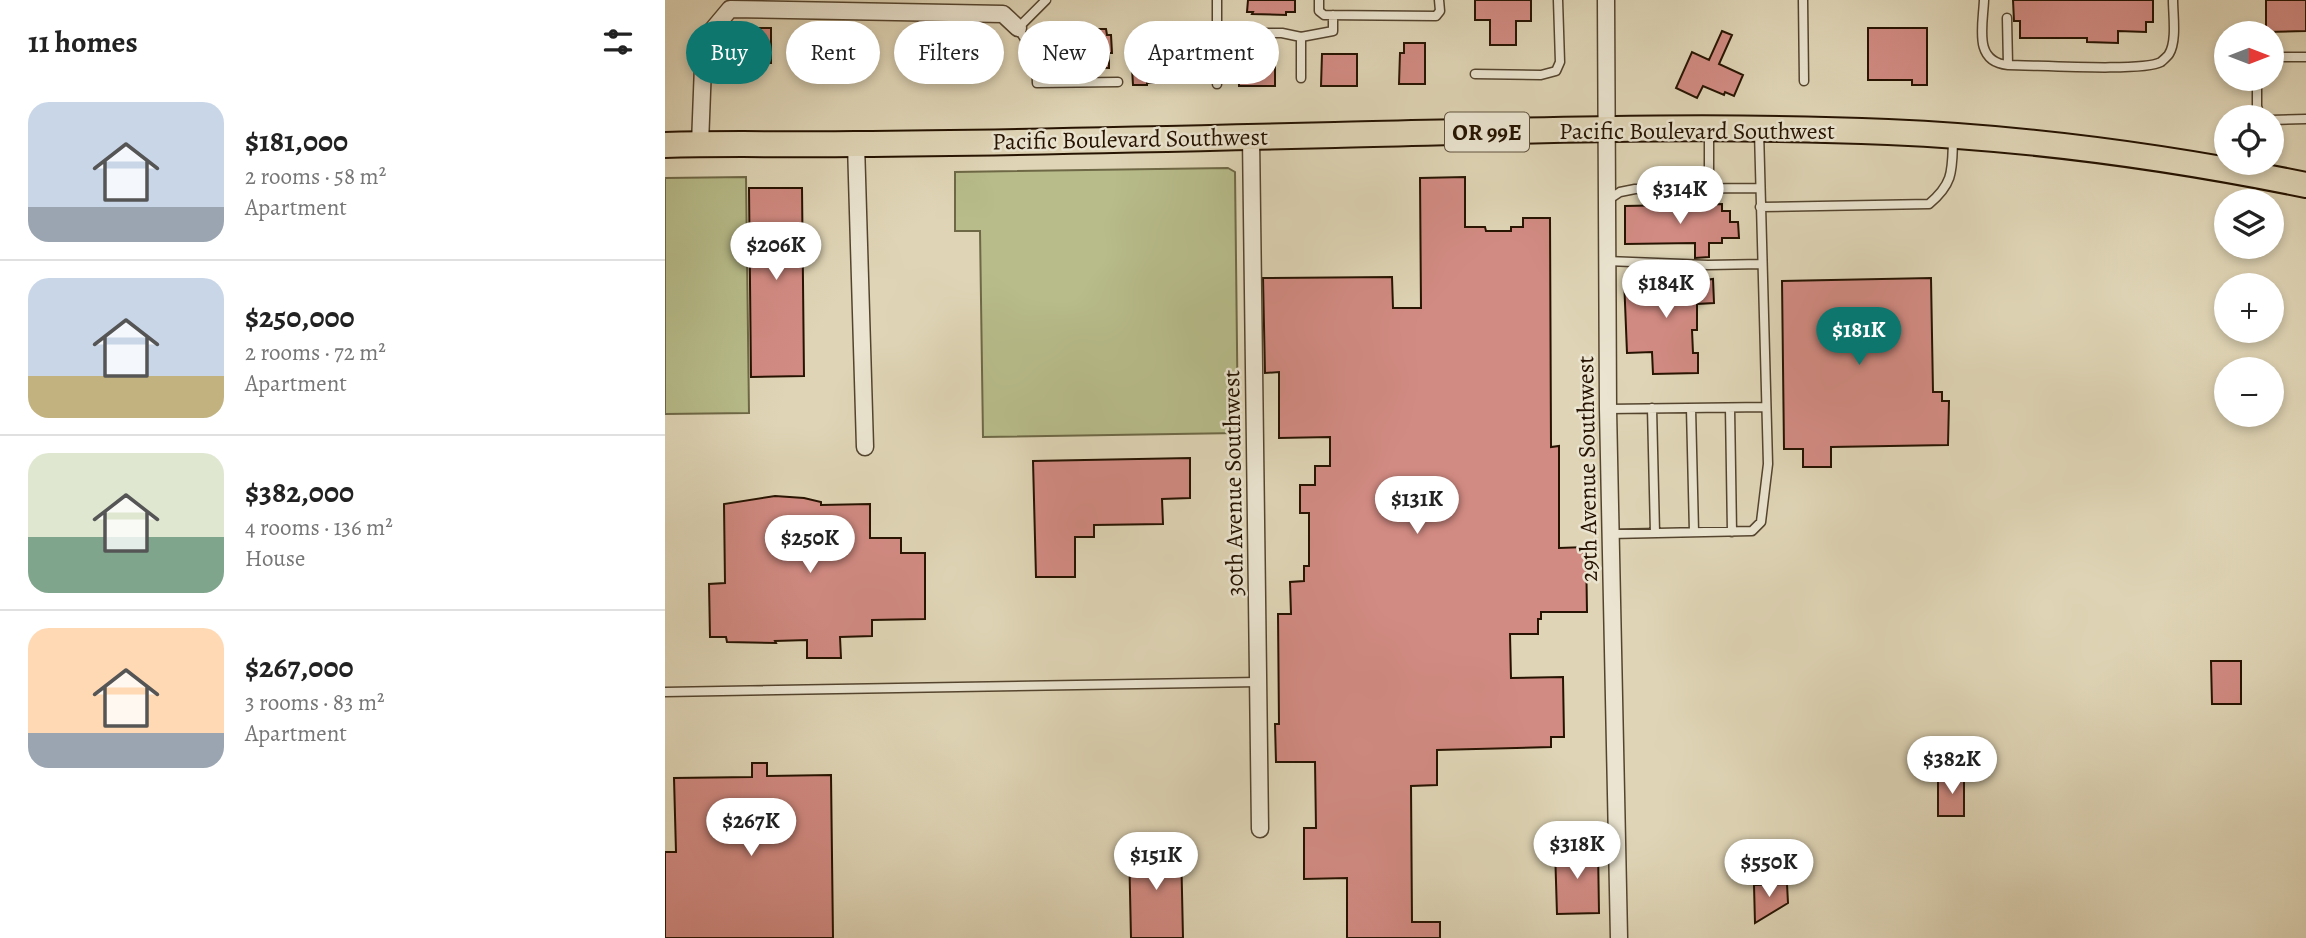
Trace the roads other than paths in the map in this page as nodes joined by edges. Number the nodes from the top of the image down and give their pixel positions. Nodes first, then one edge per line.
1 (1046, 0) edge
2 (1217, 0) edge
3 (1319, 0) edge
4 (1439, 0) edge
5 (1558, 0) edge
6 (1606, 0) edge
7 (1803, 0) edge
8 (1983, 0) edge
9 (2173, 0) edge
10 (824, 6) edge
11 (941, 7) edge
12 (1333, 15) junction
13 (2007, 18) dead end
14 (1025, 21) edge
15 (1217, 21) edge
16 (1018, 28) edge
17 (1279, 33) edge
18 (1301, 37) junction
19 (2284, 57) edge
20 (2306, 57) edge
21 (2008, 65) junction
22 (1475, 74) dead end
23 (1301, 78) dead end
24 (1804, 80) dead end
25 (1110, 82) edge
26 (1118, 82) dead end
27 (2284, 120) edge
28 (2306, 120) edge
29 (1759, 128) junction
30 (1607, 129) junction
31 (1709, 129) junction
32 (1251, 137) junction
33 (1952, 137) junction
34 (700, 144) junction
35 (856, 144) junction
36 (665, 145) edge
37 (2214, 164) edge
38 (2273, 175) edge
39 (2306, 185) edge
40 (1709, 188) junction
41 (1760, 188) junction
42 (1607, 202) junction
43 (1760, 207) junction
44 (1607, 261) junction
45 (1762, 264) junction
46 (1766, 407) junction
47 (1608, 408) junction
48 (1652, 408) junction
49 (1691, 408) junction
50 (1730, 408) junction
51 (865, 447) dead end
52 (1694, 532) junction
53 (1732, 532) junction
54 (1655, 533) junction
55 (1611, 534) junction
56 (1258, 682) junction
57 (665, 692) edge
58 (1260, 829) dead end
59 (1619, 938) edge

1 - 14 lane
2 - 15 lane
3 - 12 lane
4 - 12 lane
5 - 22 lane
6 - 30 street, 29th Avenue Southwest
7 - 24 lane
8 - 21 lane
9 - 21 lane
10 - 11 street
10 - 34 street
11 - 16 street
12 - 18 lane
13 - 21 lane
17 - 18 lane
18 - 23 lane
19 - 20 lane
25 - 26 lane
27 - 28 lane
29 - 31 main road, Pacific Boulevard Southwest / OR 99E
29 - 33 main road, Pacific Boulevard Southwest / OR 99E
29 - 41 lane
30 - 31 main road, Pacific Boulevard Southwest / OR 99E
30 - 32 main road, Pacific Boulevard Southwest / OR 99E
30 - 42 street, 29th Avenue Southwest
31 - 40 lane
32 - 35 main road, Pacific Boulevard Southwest / OR 99E
32 - 56 street, 30th Avenue Southwest
33 - 37 main road, Pacific Boulevard Southwest / OR 99E
33 - 43 lane
34 - 35 main road, Pacific Boulevard Southwest / OR 99E
34 - 36 main road, Pacific Boulevard Southwest / OR 99E
35 - 51 street
38 - 39 main road, Pacific Boulevard Southwest / OR 99E
40 - 41 lane
40 - 42 lane
41 - 43 lane
42 - 44 street, 29th Avenue Southwest
43 - 45 lane
44 - 45 lane
44 - 47 street, 29th Avenue Southwest
45 - 46 lane
46 - 50 lane
46 - 53 lane
47 - 48 lane
47 - 55 street, 29th Avenue Southwest
48 - 49 lane
48 - 54 lane
49 - 50 lane
49 - 52 lane
50 - 53 lane
52 - 53 lane
52 - 54 lane
54 - 55 lane
55 - 59 street, 29th Avenue Southwest
56 - 57 lane
56 - 58 street, 30th Avenue Southwest

